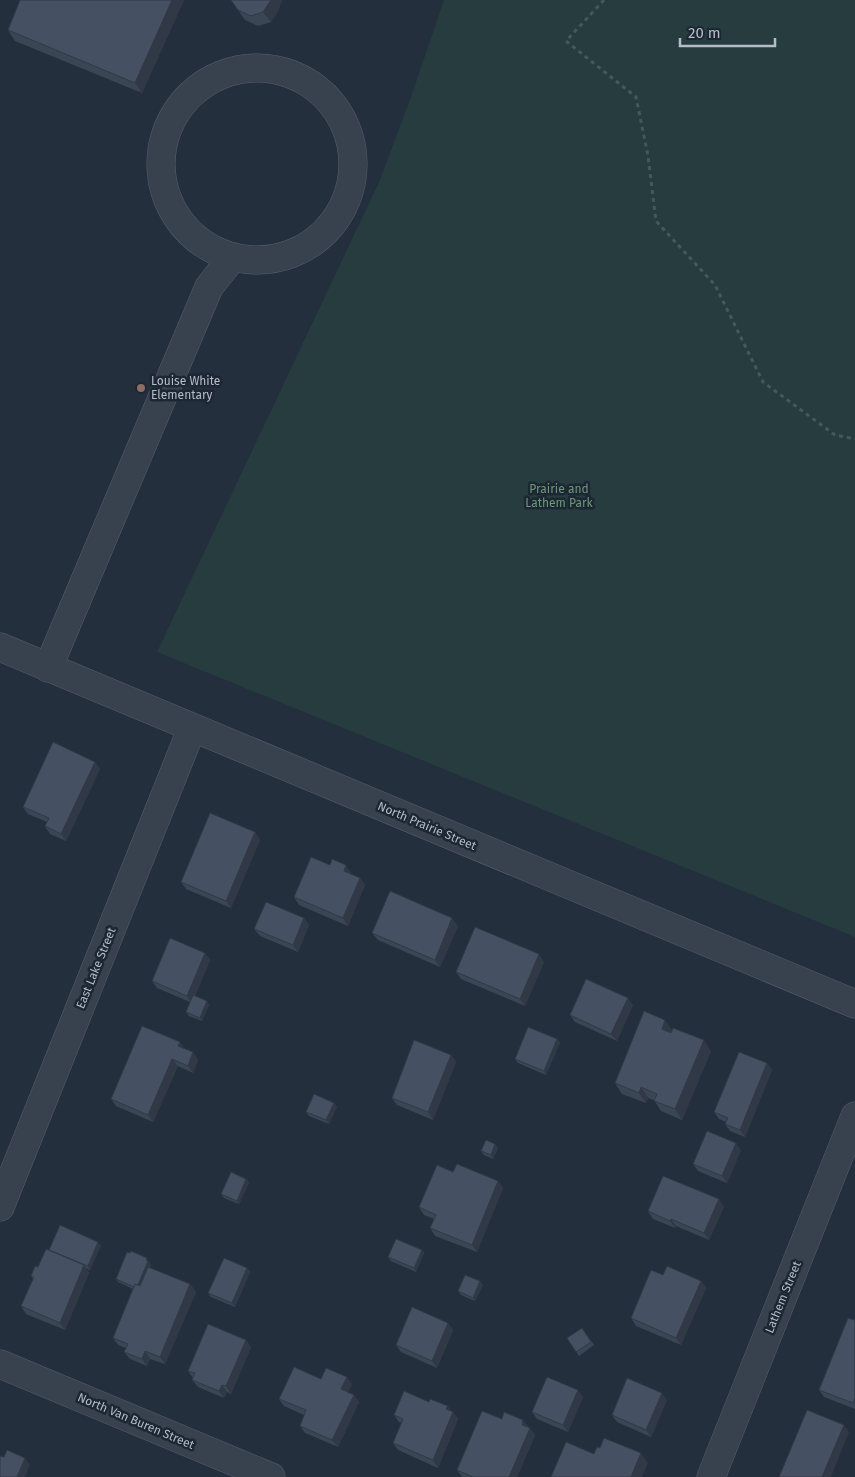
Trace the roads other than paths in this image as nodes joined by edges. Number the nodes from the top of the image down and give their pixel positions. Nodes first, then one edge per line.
1 (232, 258) junction
2 (0, 648) edge
3 (48, 668) junction
4 (192, 728) junction
5 (855, 1004) edge
6 (855, 1116) edge
7 (0, 1207) edge
8 (0, 1364) edge
9 (272, 1477) edge
10 (711, 1477) edge

1 - 1 street
1 - 3 street
2 - 3 street, North Prairie Street
3 - 4 street, North Prairie Street
4 - 5 street, North Prairie Street
4 - 7 street, East Lake Street
6 - 10 street, Lathem Street
8 - 9 street, North Van Buren Street

